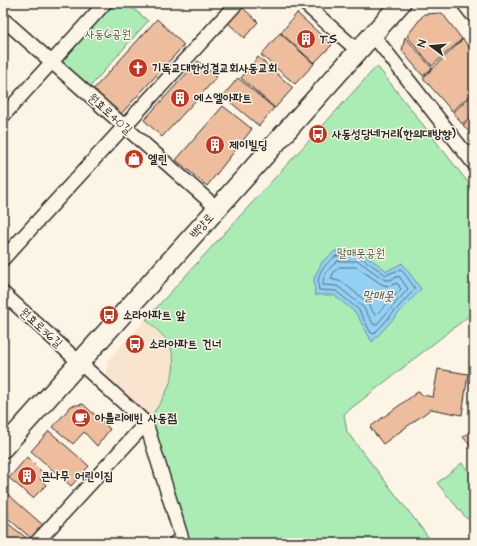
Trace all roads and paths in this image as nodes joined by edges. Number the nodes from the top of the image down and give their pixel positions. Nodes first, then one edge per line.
1 (105, 3) edge
2 (237, 3) edge
3 (304, 3) edge
4 (401, 3) edge
5 (467, 3) edge
6 (474, 12) edge
7 (3, 19) edge
8 (373, 35) junction
9 (358, 51) junction
10 (52, 62) junction
11 (3, 116) edge
12 (124, 126) junction
13 (474, 164) edge
14 (218, 208) junction
15 (3, 259) edge
16 (3, 293) edge
17 (80, 362) junction
18 (146, 423) junction
19 (3, 448) edge
20 (36, 543) edge
21 (175, 543) edge

1 - 10 street
2 - 12 street
3 - 9 street
4 - 8 street, 백양로
5 - 6 street
7 - 10 street, 원효로40길
8 - 9 street, 백양로
8 - 13 street
9 - 14 street, 백양로
10 - 11 street
10 - 12 street, 원효로40길
12 - 14 street, 원효로40길
12 - 15 street
14 - 17 street, 백양로
16 - 17 street, 원효로36길
17 - 18 street, 원효로36길
17 - 19 street, 백양로
18 - 20 street
18 - 21 street

